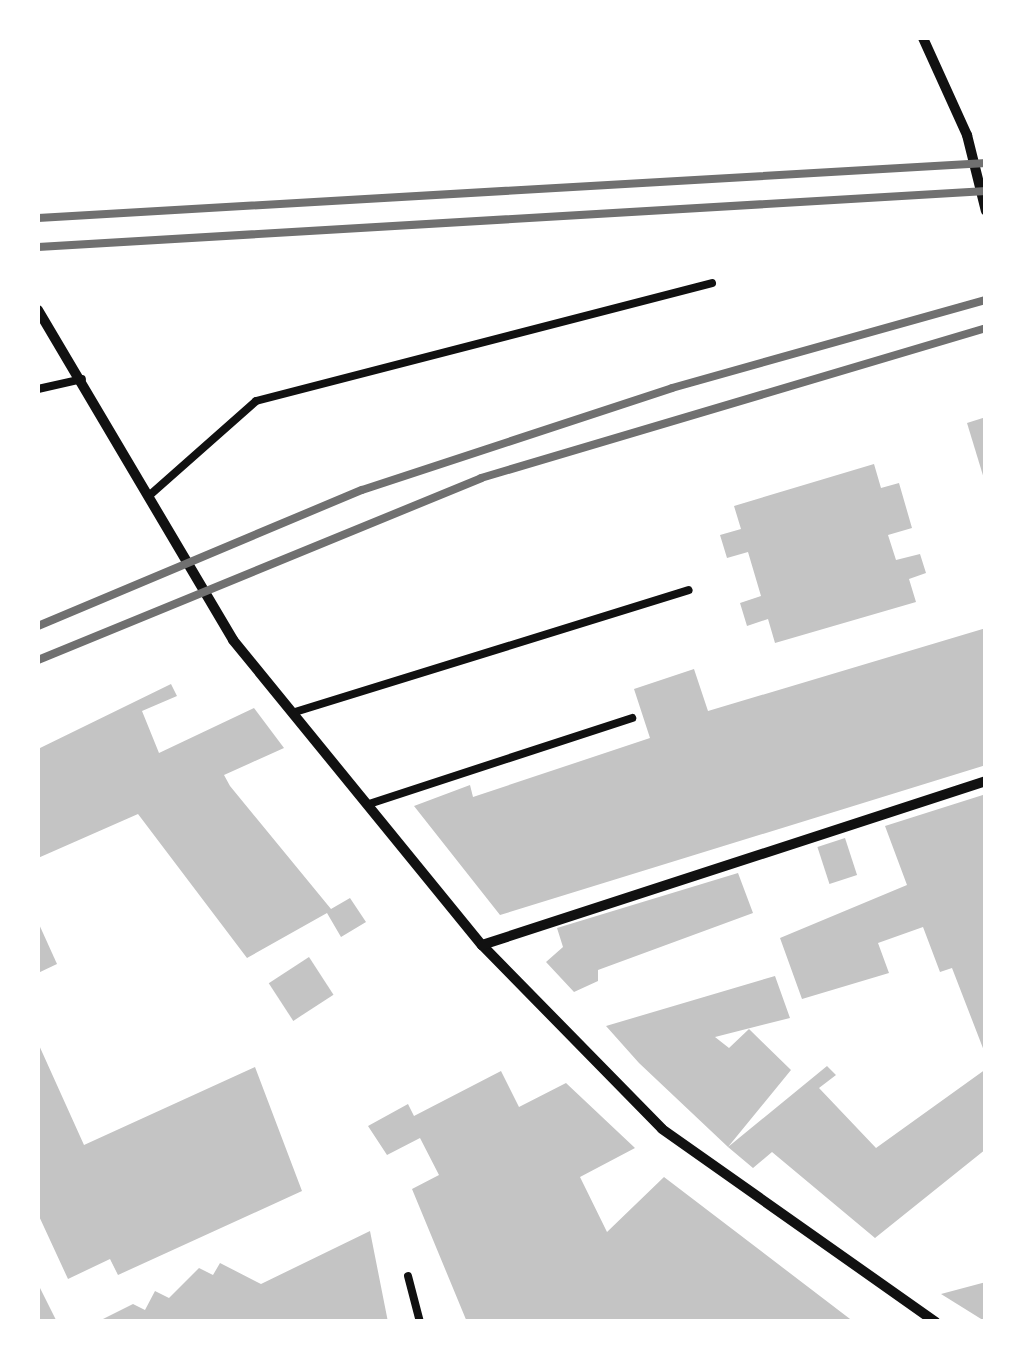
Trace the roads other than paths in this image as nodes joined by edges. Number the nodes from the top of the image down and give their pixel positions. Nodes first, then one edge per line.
1 (923, 38) edge
2 (986, 211) edge
3 (712, 283) dead end
4 (38, 310) edge
5 (82, 379) junction
6 (38, 389) edge
7 (151, 494) junction
8 (688, 590) dead end
9 (295, 712) junction
10 (632, 718) dead end
11 (986, 780) edge
12 (369, 804) junction
13 (482, 945) junction
14 (408, 1276) dead end
15 (420, 1322) edge
16 (936, 1322) edge

1 - 2 street
3 - 7 lane
4 - 5 street
5 - 6 lane
5 - 7 street
7 - 9 street
8 - 9 lane
9 - 12 street
10 - 12 lane
11 - 13 street
12 - 13 street
13 - 16 street
14 - 15 lane

